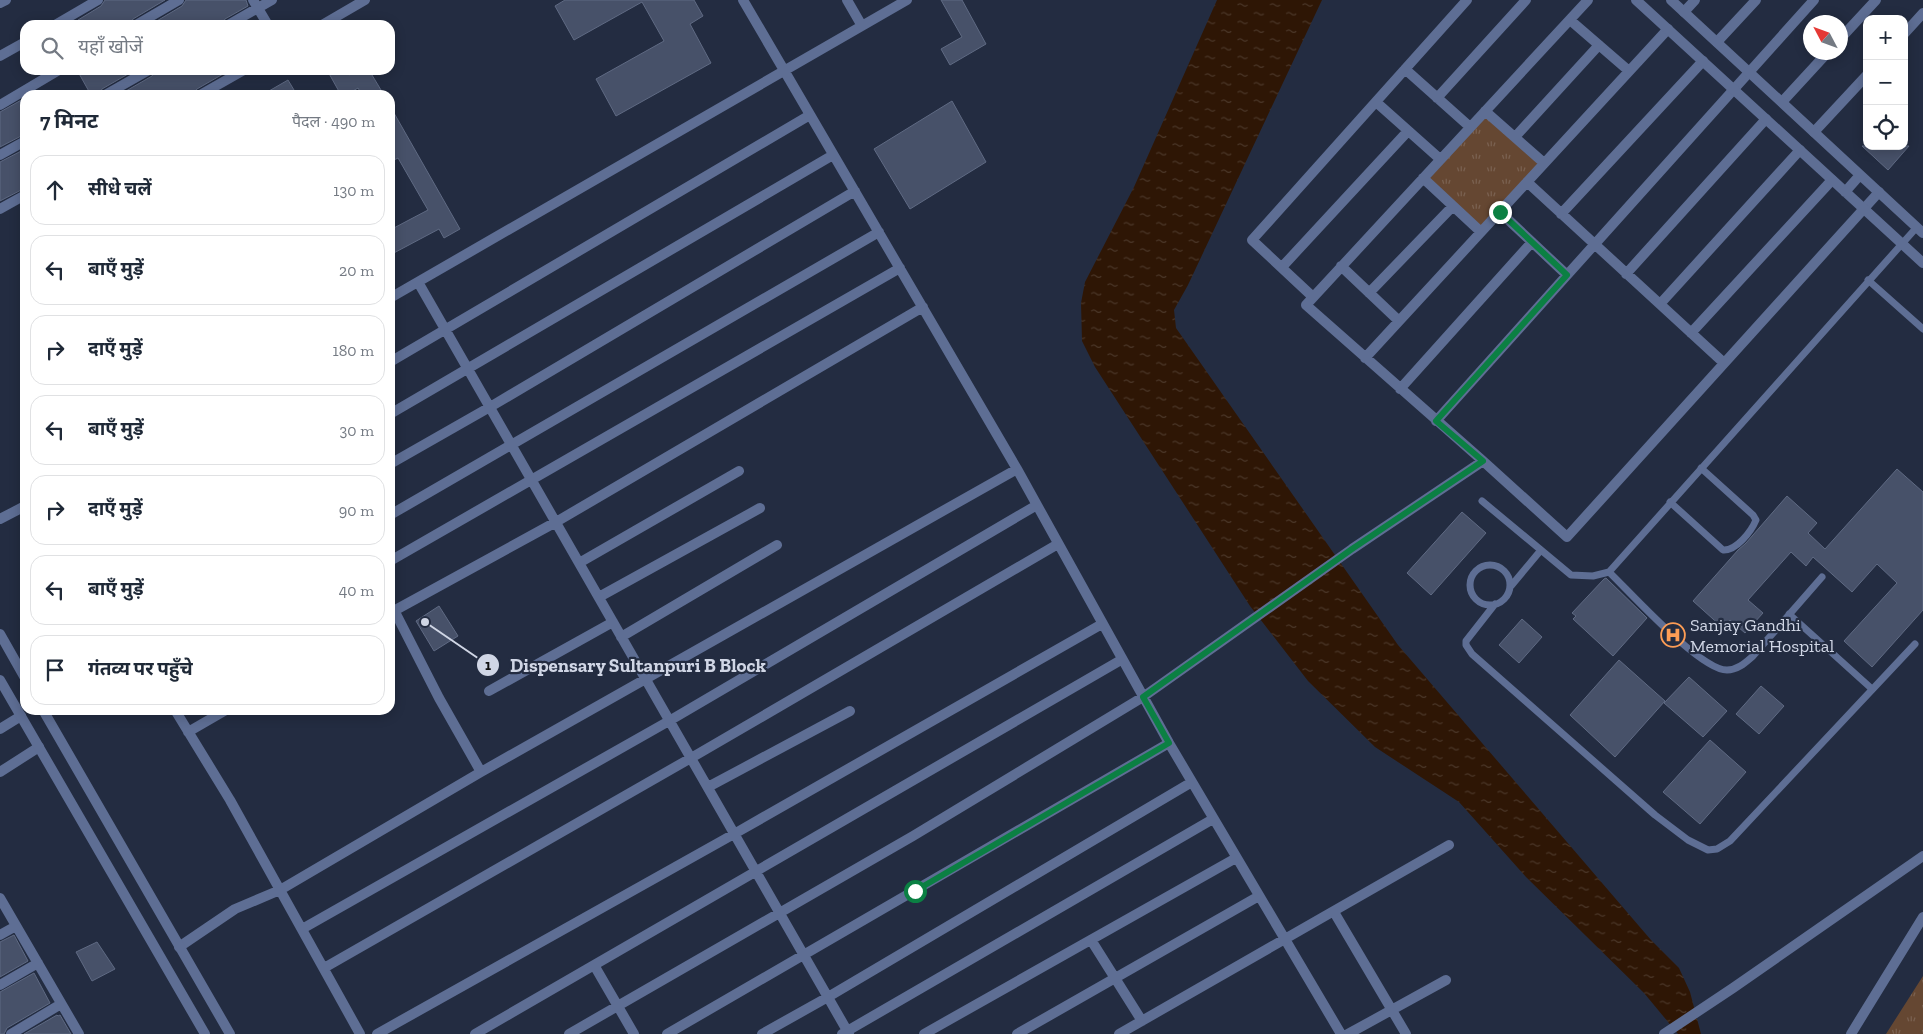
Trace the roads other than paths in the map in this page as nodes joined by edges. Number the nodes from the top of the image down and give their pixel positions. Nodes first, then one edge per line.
1 (6, 0) edge
2 (98, 0) edge
3 (179, 0) edge
4 (272, 0) edge
5 (365, 0) edge
6 (743, 0) edge
7 (847, 0) edge
8 (907, 0) edge
9 (1467, 0) edge
10 (1526, 0) edge
11 (1588, 0) edge
12 (1636, 0) edge
13 (1671, 0) edge
14 (1695, 0) edge
15 (1756, 0) edge
16 (1814, 0) edge
17 (1876, 0) edge
18 (0, 3) edge
19 (256, 4) edge
20 (1684, 12) junction
21 (1923, 13) edge
22 (64, 20) edge
23 (145, 20) edge
24 (235, 20) edge
25 (265, 20) edge
26 (331, 20) edge
27 (1570, 20) junction
28 (862, 26) junction
29 (1668, 29) junction
30 (1848, 30) edge
31 (1908, 30) edge
32 (1717, 42) junction
33 (20, 45) edge
34 (1598, 45) junction
35 (0, 56) edge
36 (1821, 60) edge
37 (1703, 61) junction
38 (1404, 69) junction
39 (783, 70) junction
40 (1629, 71) junction
41 (1750, 72) junction
42 (51, 75) edge
43 (140, 75) edge
44 (235, 75) edge
45 (1863, 79) edge
46 (25, 90) edge
47 (114, 90) edge
48 (209, 90) edge
49 (1734, 90) junction
50 (20, 93) edge
51 (1437, 98) junction
52 (1376, 102) junction
53 (1782, 102) junction
54 (0, 105) edge
55 (1485, 111) junction
56 (810, 115) junction
57 (1766, 119) junction
58 (1470, 128) junction
59 (1408, 131) junction
60 (1814, 132) junction
61 (1515, 137) junction
62 (20, 144) edge
63 (1800, 150) junction
64 (0, 155) edge
65 (833, 155) junction
66 (1440, 159) junction
67 (1544, 163) junction
68 (1860, 175) junction
69 (1423, 178) junction
70 (1832, 180) junction
71 (1527, 182) junction
72 (855, 191) junction
73 (1845, 192) junction
74 (1879, 192) junction
75 (20, 198) edge
76 (1453, 206) junction
77 (0, 209) edge
78 (1864, 209) junction
79 (1500, 212) junction
80 (1561, 214) junction
81 (1920, 230) edge
82 (879, 232) junction
83 (1482, 232) junction
84 (1532, 242) junction
85 (1595, 244) junction
86 (1902, 244) junction
87 (1923, 264) edge
88 (1341, 266) junction
89 (1282, 267) junction
90 (900, 268) junction
91 (1626, 274) junction
92 (1567, 275) junction
93 (1868, 280) junction
94 (418, 282) junction
95 (1369, 293) junction
96 (395, 295) edge
97 (1313, 296) junction
98 (1660, 304) junction
99 (923, 307) junction
100 (1399, 322) junction
101 (1923, 329) edge
102 (446, 330) junction
103 (1690, 333) junction
104 (1366, 358) junction
105 (395, 359) edge
106 (1724, 364) junction
107 (468, 370) junction
108 (1400, 389) junction
109 (490, 408) junction
110 (395, 411) edge
111 (1436, 421) junction
112 (511, 445) junction
113 (395, 461) edge
114 (1483, 461) junction
115 (1701, 468) junction
116 (1017, 469) junction
117 (739, 471) dead end
118 (532, 481) junction
119 (1482, 501) dead end
120 (1670, 502) junction
121 (1037, 505) junction
122 (760, 508) dead end
123 (20, 509) edge
124 (395, 512) edge
125 (0, 519) edge
126 (556, 522) junction
127 (1058, 544) junction
128 (777, 545) dead end
129 (1541, 550) junction
130 (395, 558) edge
131 (579, 563) junction
132 (1609, 572) junction
133 (1822, 577) dead end
134 (1511, 586) junction
135 (599, 597) junction
136 (1496, 604) junction
137 (395, 609) edge
138 (1789, 614) junction
139 (395, 617) edge
140 (613, 622) junction
141 (1102, 624) junction
142 (0, 634) edge
143 (621, 637) junction
144 (1915, 644) dead end
145 (1121, 660) junction
146 (20, 669) edge
147 (646, 679) junction
148 (0, 680) edge
149 (1872, 689) junction
150 (489, 691) dead end
151 (1143, 697) junction
152 (850, 711) dead end
153 (20, 714) edge
154 (46, 715) edge
155 (178, 715) edge
156 (217, 715) edge
157 (21, 716) joint
158 (669, 721) junction
159 (0, 729) edge
160 (188, 732) junction
161 (1169, 743) junction
162 (39, 747) junction
163 (691, 758) junction
164 (0, 772) edge
165 (480, 772) junction
166 (1192, 782) junction
167 (708, 787) junction
168 (1213, 818) junction
169 (734, 834) junction
170 (1449, 845) dead end
171 (1923, 856) edge
172 (1236, 858) junction
173 (756, 872) junction
174 (280, 890) junction
175 (1259, 896) junction
176 (0, 898) edge
177 (1334, 912) junction
178 (780, 914) junction
179 (1923, 917) edge
180 (16, 926) junction
181 (302, 928) junction
182 (0, 935) edge
183 (1091, 940) junction
184 (1285, 940) junction
185 (179, 947) junction
186 (804, 955) junction
187 (38, 963) junction
188 (594, 965) junction
189 (324, 968) junction
190 (1115, 978) junction
191 (1446, 980) dead end
192 (0, 985) edge
193 (828, 997) junction
194 (61, 1004) junction
195 (619, 1006) junction
196 (1393, 1010) junction
197 (1142, 1021) junction
198 (846, 1033) edge
199 (11, 1034) edge
200 (79, 1034) edge
201 (204, 1034) edge
202 (230, 1034) edge
203 (360, 1034) edge
204 (377, 1034) edge
205 (475, 1034) edge
206 (569, 1034) edge
207 (634, 1034) edge
208 (667, 1034) edge
209 (762, 1034) edge
210 (924, 1034) edge
211 (1017, 1034) edge
212 (1119, 1034) edge
213 (1340, 1034) edge
214 (1348, 1034) edge
215 (1406, 1034) edge
216 (1664, 1034) edge
217 (1851, 1034) edge

1 - 18 street
2 - 22 street
3 - 23 street
4 - 19 street
5 - 26 street
6 - 39 street
7 - 28 street
8 - 28 street
9 - 38 street
10 - 51 street
11 - 27 street
12 - 29 street
13 - 20 street
14 - 20 street
15 - 32 street
16 - 41 street
17 - 30 street
19 - 24 street
19 - 25 street
20 - 32 street
21 - 31 street
27 - 34 street
27 - 55 street
28 - 39 street
29 - 37 street
29 - 40 street
32 - 41 street
33 - 35 street
34 - 40 street
34 - 61 street
36 - 53 street
37 - 49 street
37 - 80 street
38 - 51 street
38 - 52 street
39 - 56 street
39 - 94 street
40 - 67 street
41 - 49 street
41 - 53 street
42 - 46 street
43 - 47 street
44 - 48 street
45 - 60 street
49 - 57 street
49 - 85 street
50 - 54 street
51 - 58 street
52 - 59 street
52 - 89 street
53 - 60 street
55 - 58 street
55 - 61 street
56 - 65 street
56 - 102 street
57 - 63 street
57 - 91 street
58 - 66 street
59 - 66 street
59 - 89 street
60 - 68 street
61 - 67 street
62 - 64 street
63 - 70 street
63 - 98 street
65 - 72 street
65 - 107 street
66 - 69 street
67 - 71 street
68 - 73 street
68 - 74 street
69 - 76 street
69 - 88 street
70 - 73 street
70 - 103 street
71 - 79 street
71 - 80 street
72 - 82 street
72 - 109 street
73 - 78 street
74 - 78 street
74 - 81 street
75 - 77 street
76 - 83 street
76 - 95 street
78 - 86 street
78 - 106 street
79 - 83 street
79 - 84 street
80 - 85 street
81 - 86 lane
82 - 90 street
82 - 112 street
83 - 100 street
84 - 92 street
84 - 108 street
85 - 91 street
85 - 92 street
86 - 87 street
86 - 93 lane
88 - 95 street
88 - 97 street
89 - 97 street
90 - 99 street
90 - 118 street
91 - 98 street
92 - 111 street
93 - 101 lane
93 - 115 lane
94 - 96 street
94 - 102 street
95 - 100 street
97 - 104 street
98 - 103 street
99 - 116 street
99 - 126 street
100 - 104 street
102 - 105 street
102 - 107 street
103 - 106 street
104 - 108 street
106 - 114 street
107 - 109 street
107 - 110 street
108 - 111 street
109 - 112 street
109 - 113 street
111 - 114 street
112 - 118 street
112 - 124 street
114 - 151 street
115 - 120 lane
115 - 120 lane
116 - 121 street
116 - 147 street
117 - 131 street
118 - 126 street
118 - 130 street
119 - 129 lane
120 - 132 lane
121 - 127 street
121 - 158 street
122 - 135 street
123 - 125 street
126 - 131 street
126 - 137 street
127 - 141 street
127 - 163 street
128 - 143 street
129 - 132 lane
129 - 134 lane
131 - 135 street
132 - 138 lane
133 - 138 lane
134 - 136 lane
134 - 136 lane
135 - 140 street
136 - 149 lane
138 - 149 lane
139 - 165 street
140 - 143 street
140 - 150 street
141 - 145 street
141 - 169 street
142 - 146 street
143 - 147 street
144 - 149 lane
145 - 151 street
145 - 173 street
147 - 158 street
147 - 165 street
148 - 153 street
151 - 161 street
151 - 178 street
152 - 167 street
154 - 185 street
155 - 160 street
156 - 160 street
157 - 159 street
157 - 162 street
158 - 163 street
158 - 181 street
160 - 174 street
161 - 166 street
161 - 186 street
162 - 164 street
162 - 201 street
163 - 167 street
163 - 189 street
165 - 174 street
166 - 168 street
166 - 193 street
167 - 169 street
168 - 172 street
168 - 198 street
169 - 173 street
169 - 204 street
170 - 177 street
171 - 216 street
172 - 175 street
172 - 183 street
173 - 178 street
173 - 188 street
174 - 181 street
174 - 185 street
175 - 184 street
175 - 190 street
176 - 180 street
177 - 184 street
177 - 196 street
178 - 186 street
178 - 195 street
179 - 217 street
180 - 182 street
180 - 187 street
181 - 189 street
183 - 190 street
183 - 210 street
184 - 197 street
184 - 213 street
185 - 202 street
186 - 193 street
186 - 208 street
187 - 192 street
187 - 194 street
188 - 195 street
188 - 205 street
189 - 203 street
190 - 197 street
190 - 211 street
191 - 196 street
193 - 198 street
193 - 209 street
194 - 199 street
194 - 200 street
195 - 206 street
195 - 207 street
196 - 214 street
196 - 215 street
197 - 212 street

